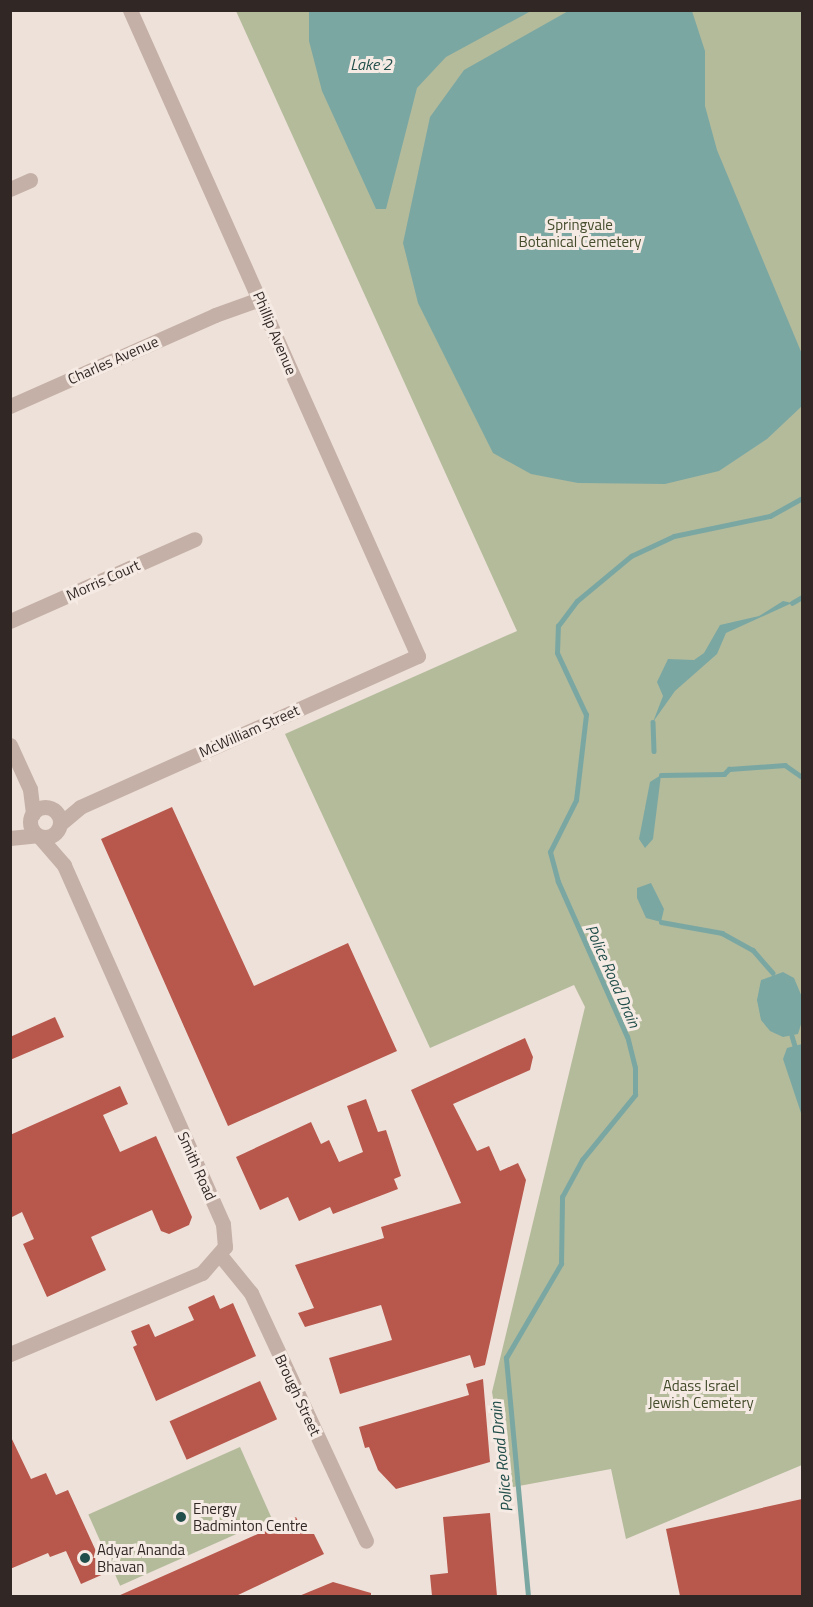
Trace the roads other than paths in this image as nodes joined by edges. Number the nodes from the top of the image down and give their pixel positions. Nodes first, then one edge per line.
1 (130, 10) edge
2 (30, 180) dead end
3 (10, 189) edge
4 (258, 294) junction
5 (10, 406) edge
6 (195, 538) dead end
7 (10, 621) edge
8 (418, 656) joint
9 (10, 745) edge
10 (30, 789) junction
11 (80, 807) junction
12 (50, 809) junction
13 (60, 825) junction
14 (35, 827) junction
15 (10, 837) edge
16 (64, 865) junction
17 (220, 1255) junction
18 (10, 1354) edge
19 (366, 1541) dead end

1 - 4 street, Phillip Avenue
2 - 3 street
4 - 5 street, Charles Avenue
4 - 8 street, Phillip Avenue
6 - 7 street, Morris Court
8 - 11 street, McWilliam Street
9 - 10 street
10 - 12 street
10 - 14 street
11 - 12 street, McWilliam Street
11 - 13 street, McWilliam Street
12 - 13 street, Smith Road
12 - 14 street, McWilliam Street
13 - 14 street, McWilliam Street
13 - 16 street, Smith Road
14 - 15 street
14 - 16 street, Smith Road
16 - 17 street, Smith Road
17 - 18 street
17 - 19 street, Brough Street

